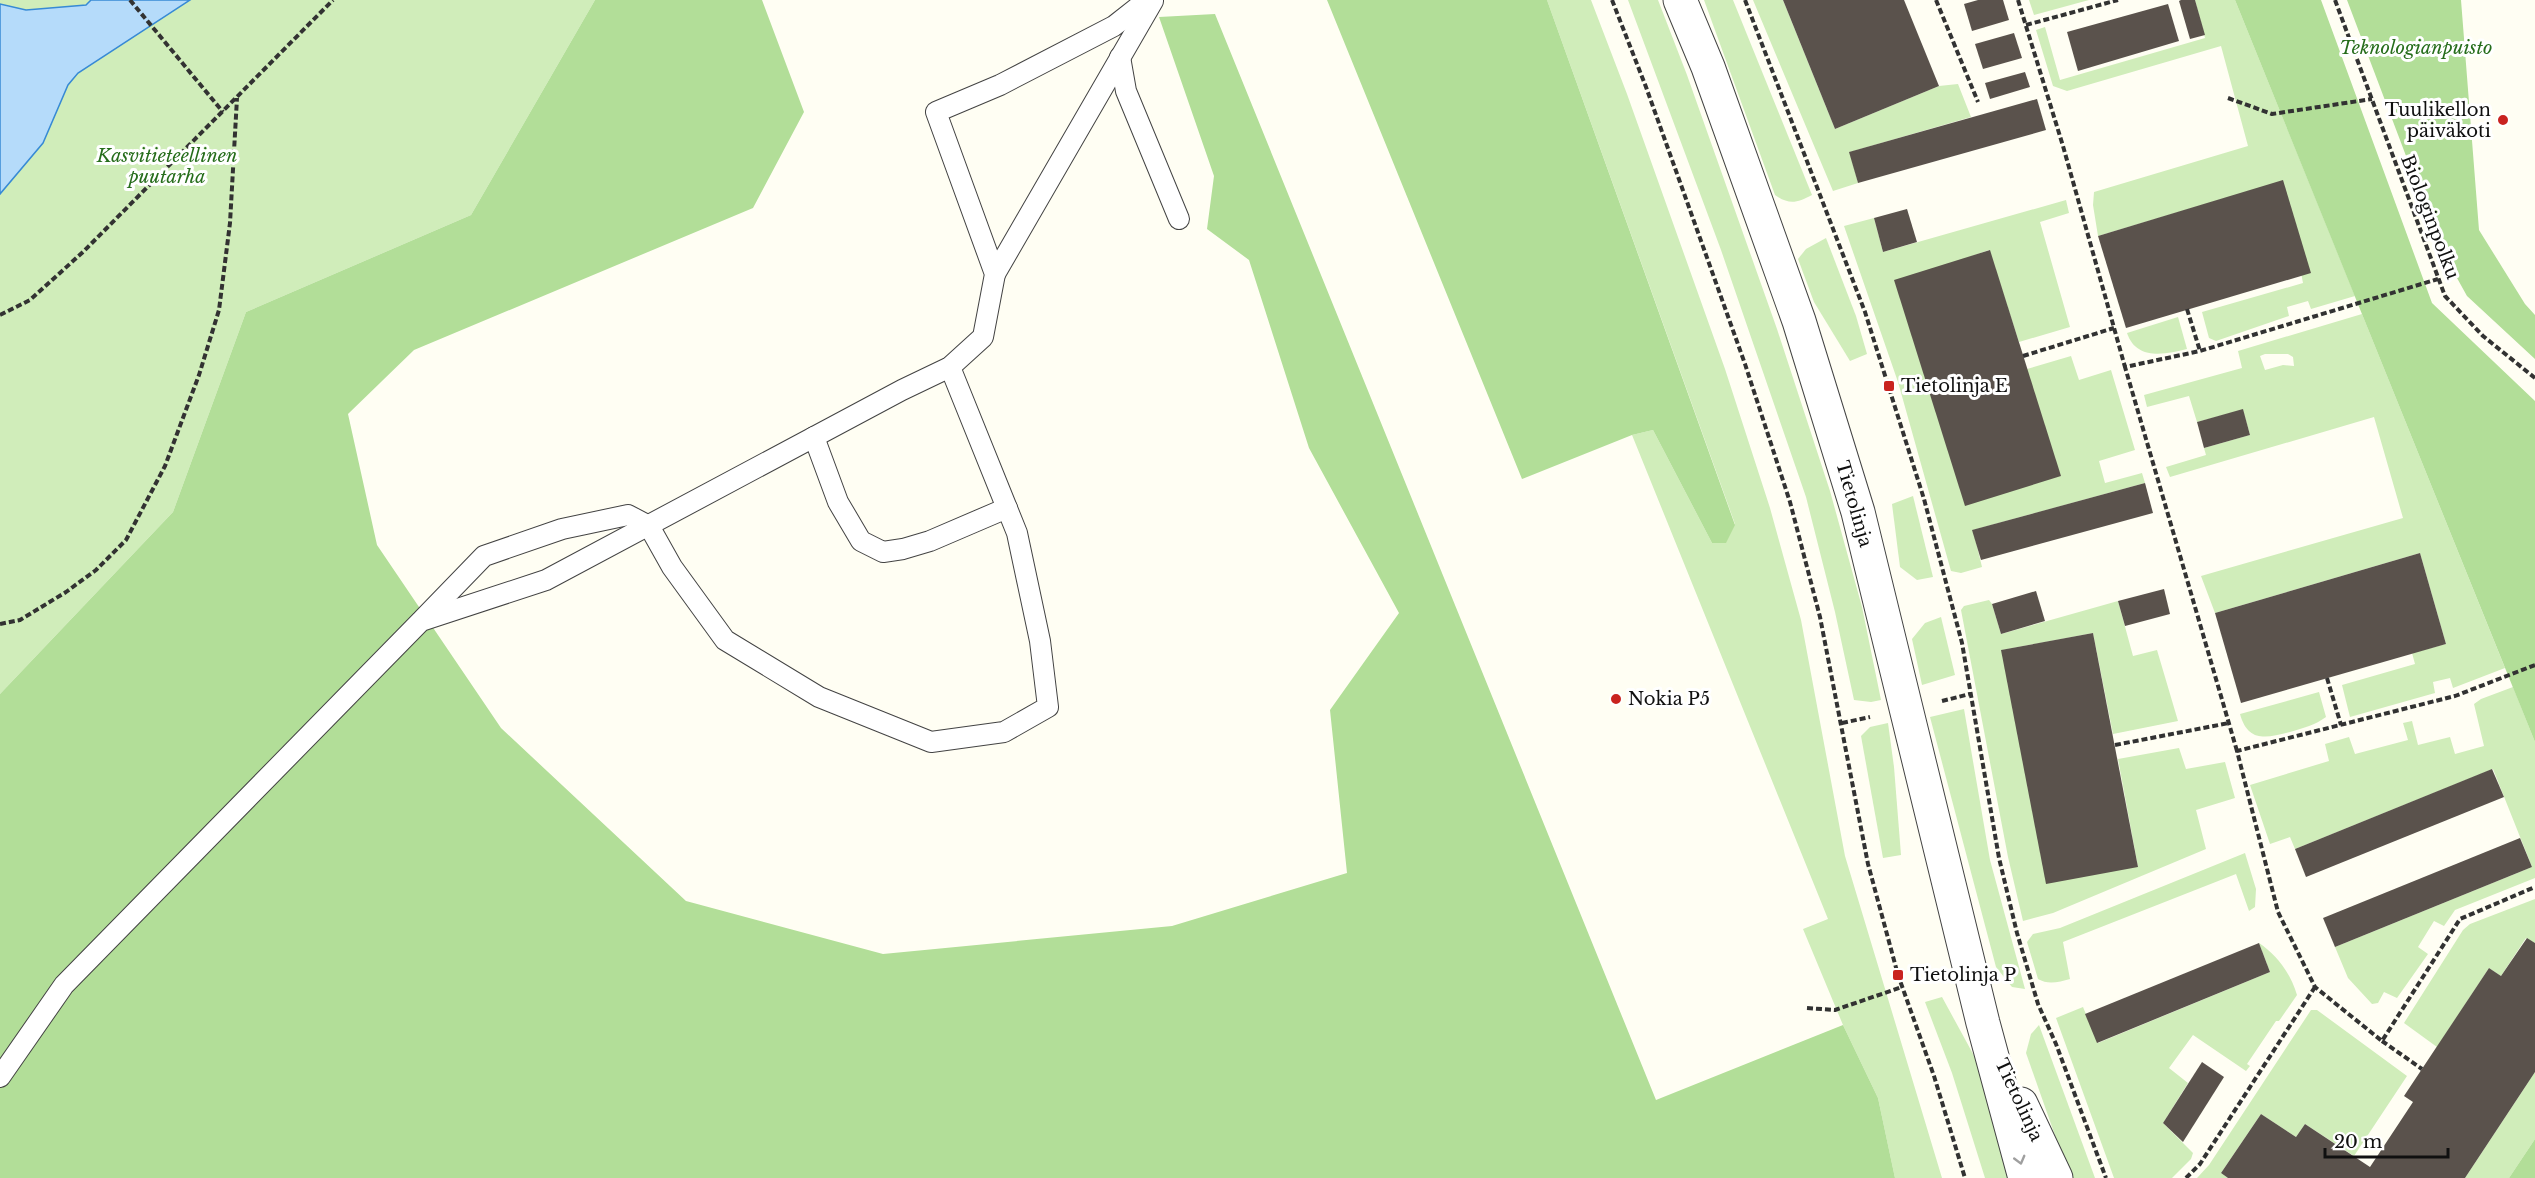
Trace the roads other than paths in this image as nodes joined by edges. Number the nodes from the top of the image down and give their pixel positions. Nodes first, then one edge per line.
1 (1147, 0) edge
2 (1154, 0) edge
3 (1680, 0) edge
4 (1120, 57) junction
5 (1179, 219) dead end
6 (995, 274) junction
7 (950, 367) junction
8 (814, 437) junction
9 (1007, 508) junction
10 (649, 526) junction
11 (422, 621) junction
12 (1983, 1023) junction
13 (0, 1077) edge
14 (2025, 1178) edge
15 (2056, 1178) edge

1 - 6 lane
2 - 4 lane
3 - 12 street, Tietolinja
4 - 5 lane
4 - 6 lane
6 - 7 lane
7 - 8 lane
7 - 9 lane
8 - 9 lane
8 - 10 lane
9 - 10 lane
10 - 11 lane
10 - 11 lane
11 - 13 lane
12 -> 14 street, Tietolinja
12 - 15 street, Tietolinja

